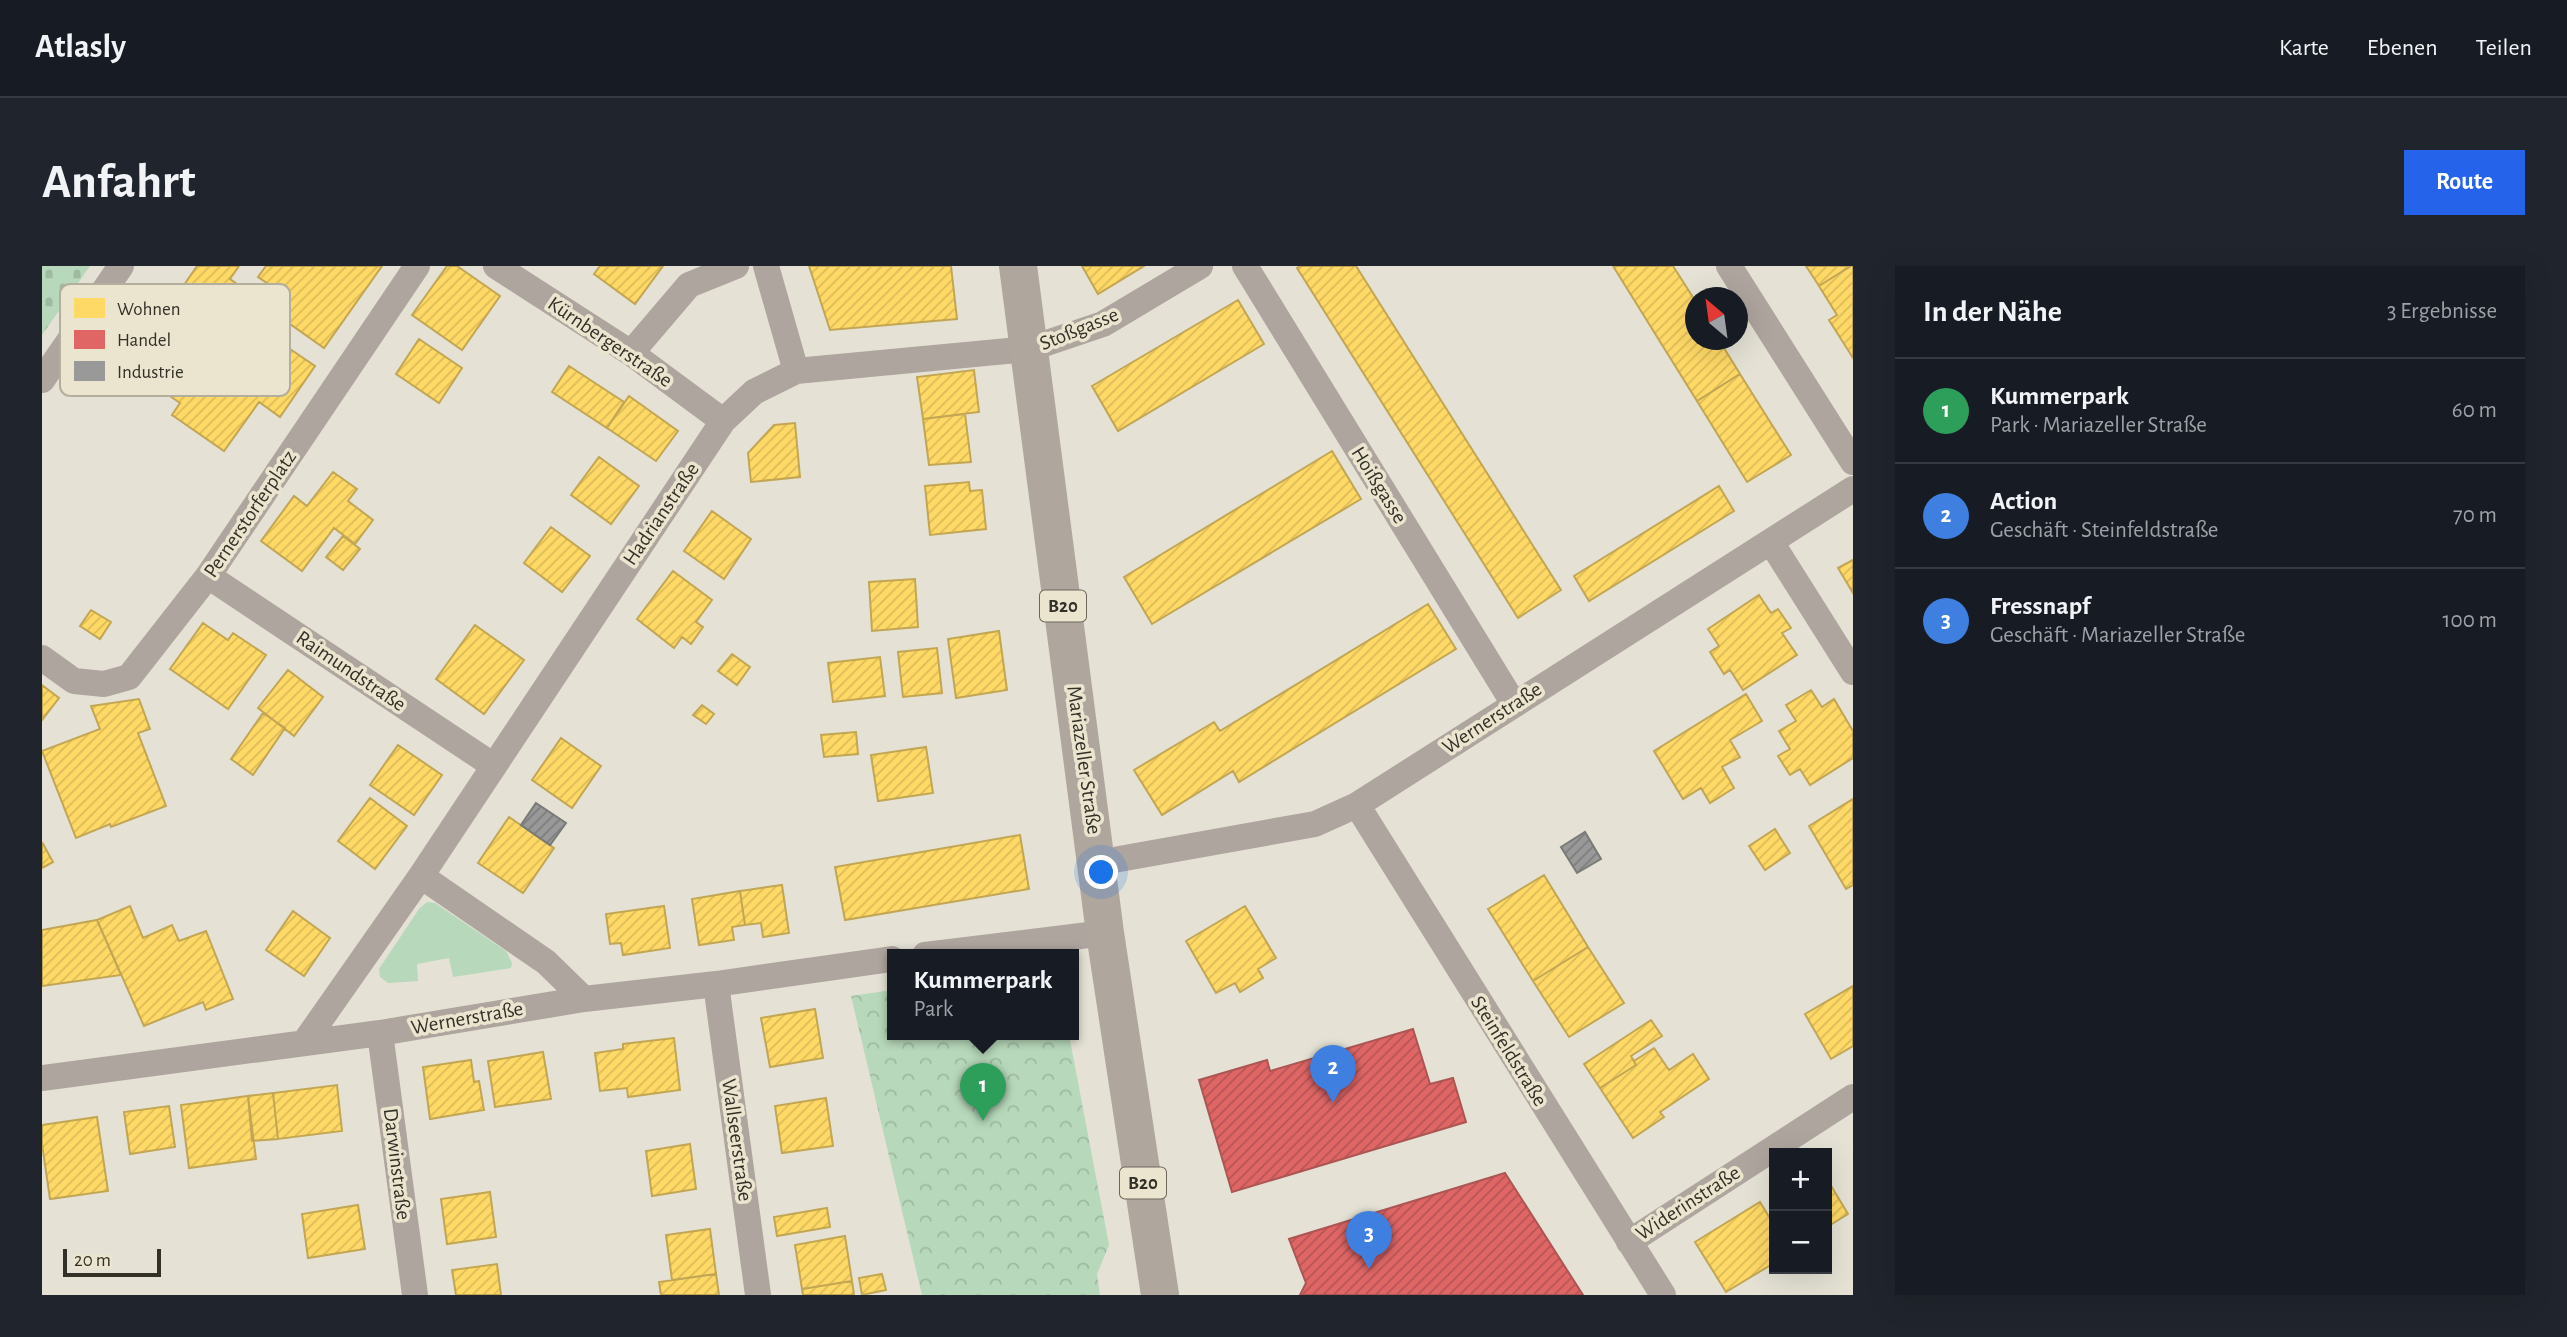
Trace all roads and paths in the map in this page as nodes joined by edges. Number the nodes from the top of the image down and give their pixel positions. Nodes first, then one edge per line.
1 (121, 266) edge
2 (417, 266) edge
3 (496, 266) edge
4 (736, 266) edge
5 (766, 266) edge
6 (1018, 266) edge
7 (1200, 266) edge
8 (1245, 266) edge
9 (1729, 266) edge
10 (109, 284) edge
11 (1029, 349) junction
12 (631, 352) junction
13 (60, 354) edge
14 (796, 371) junction
15 (42, 380) edge
16 (723, 421) junction
17 (1853, 462) edge
18 (1853, 489) edge
19 (1771, 542) junction
20 (208, 576) junction
21 (42, 659) edge
22 (1853, 672) edge
23 (1514, 704) junction
24 (494, 766) junction
25 (1357, 805) junction
26 (1097, 863) junction
27 (421, 876) junction
28 (1105, 933) junction
29 (974, 949) edge
30 (887, 960) edge
31 (716, 984) junction
32 (584, 999) junction
33 (380, 1033) junction
34 (304, 1043) junction
35 (42, 1078) edge
36 (1853, 1097) edge
37 (1629, 1242) junction
38 (415, 1295) edge
39 (758, 1295) edge
40 (1160, 1295) edge
41 (1663, 1295) edge

1 - 10 street
2 - 20 street, Pernerstorferplatz
3 - 12 street, Kürnbergerstraße
4 - 12 street
5 - 14 street
6 - 11 main road, Mariazeller Straße / B20
7 - 11 street, Stoßgasse
8 - 23 street, Hoißgasse
9 - 17 street
11 - 14 street, Hadrianstraße
11 - 26 main road, Mariazeller Straße / B20
12 - 16 street, Kürnbergerstraße
13 - 15 street
14 - 16 street, Hadrianstraße
16 - 24 street, Hadrianstraße
18 - 19 street, Wernerstraße
19 - 22 street
19 - 23 street, Wernerstraße
20 - 21 street, Pernerstorferplatz
20 - 24 street, Raimundstraße
23 - 25 street, Wernerstraße
24 - 27 street, Hadrianstraße
25 - 26 street, Wernerstraße
25 - 37 street, Steinfeldstraße
26 - 28 main road, Mariazeller Straße / B20
27 - 32 street
27 - 34 street, Hadrianstraße
28 - 29 street
28 - 40 main road, Mariazeller Straße / B20
30 - 31 street, Wernerstraße
31 - 32 street, Wernerstraße
31 - 39 street, Wallseerstraße
32 - 33 street, Wernerstraße
33 - 34 street, Wernerstraße
33 - 38 street, Darwinstraße
34 - 35 street, Wernerstraße
36 - 37 street, Widerinstraße
37 - 41 street, Steinfeldstraße

